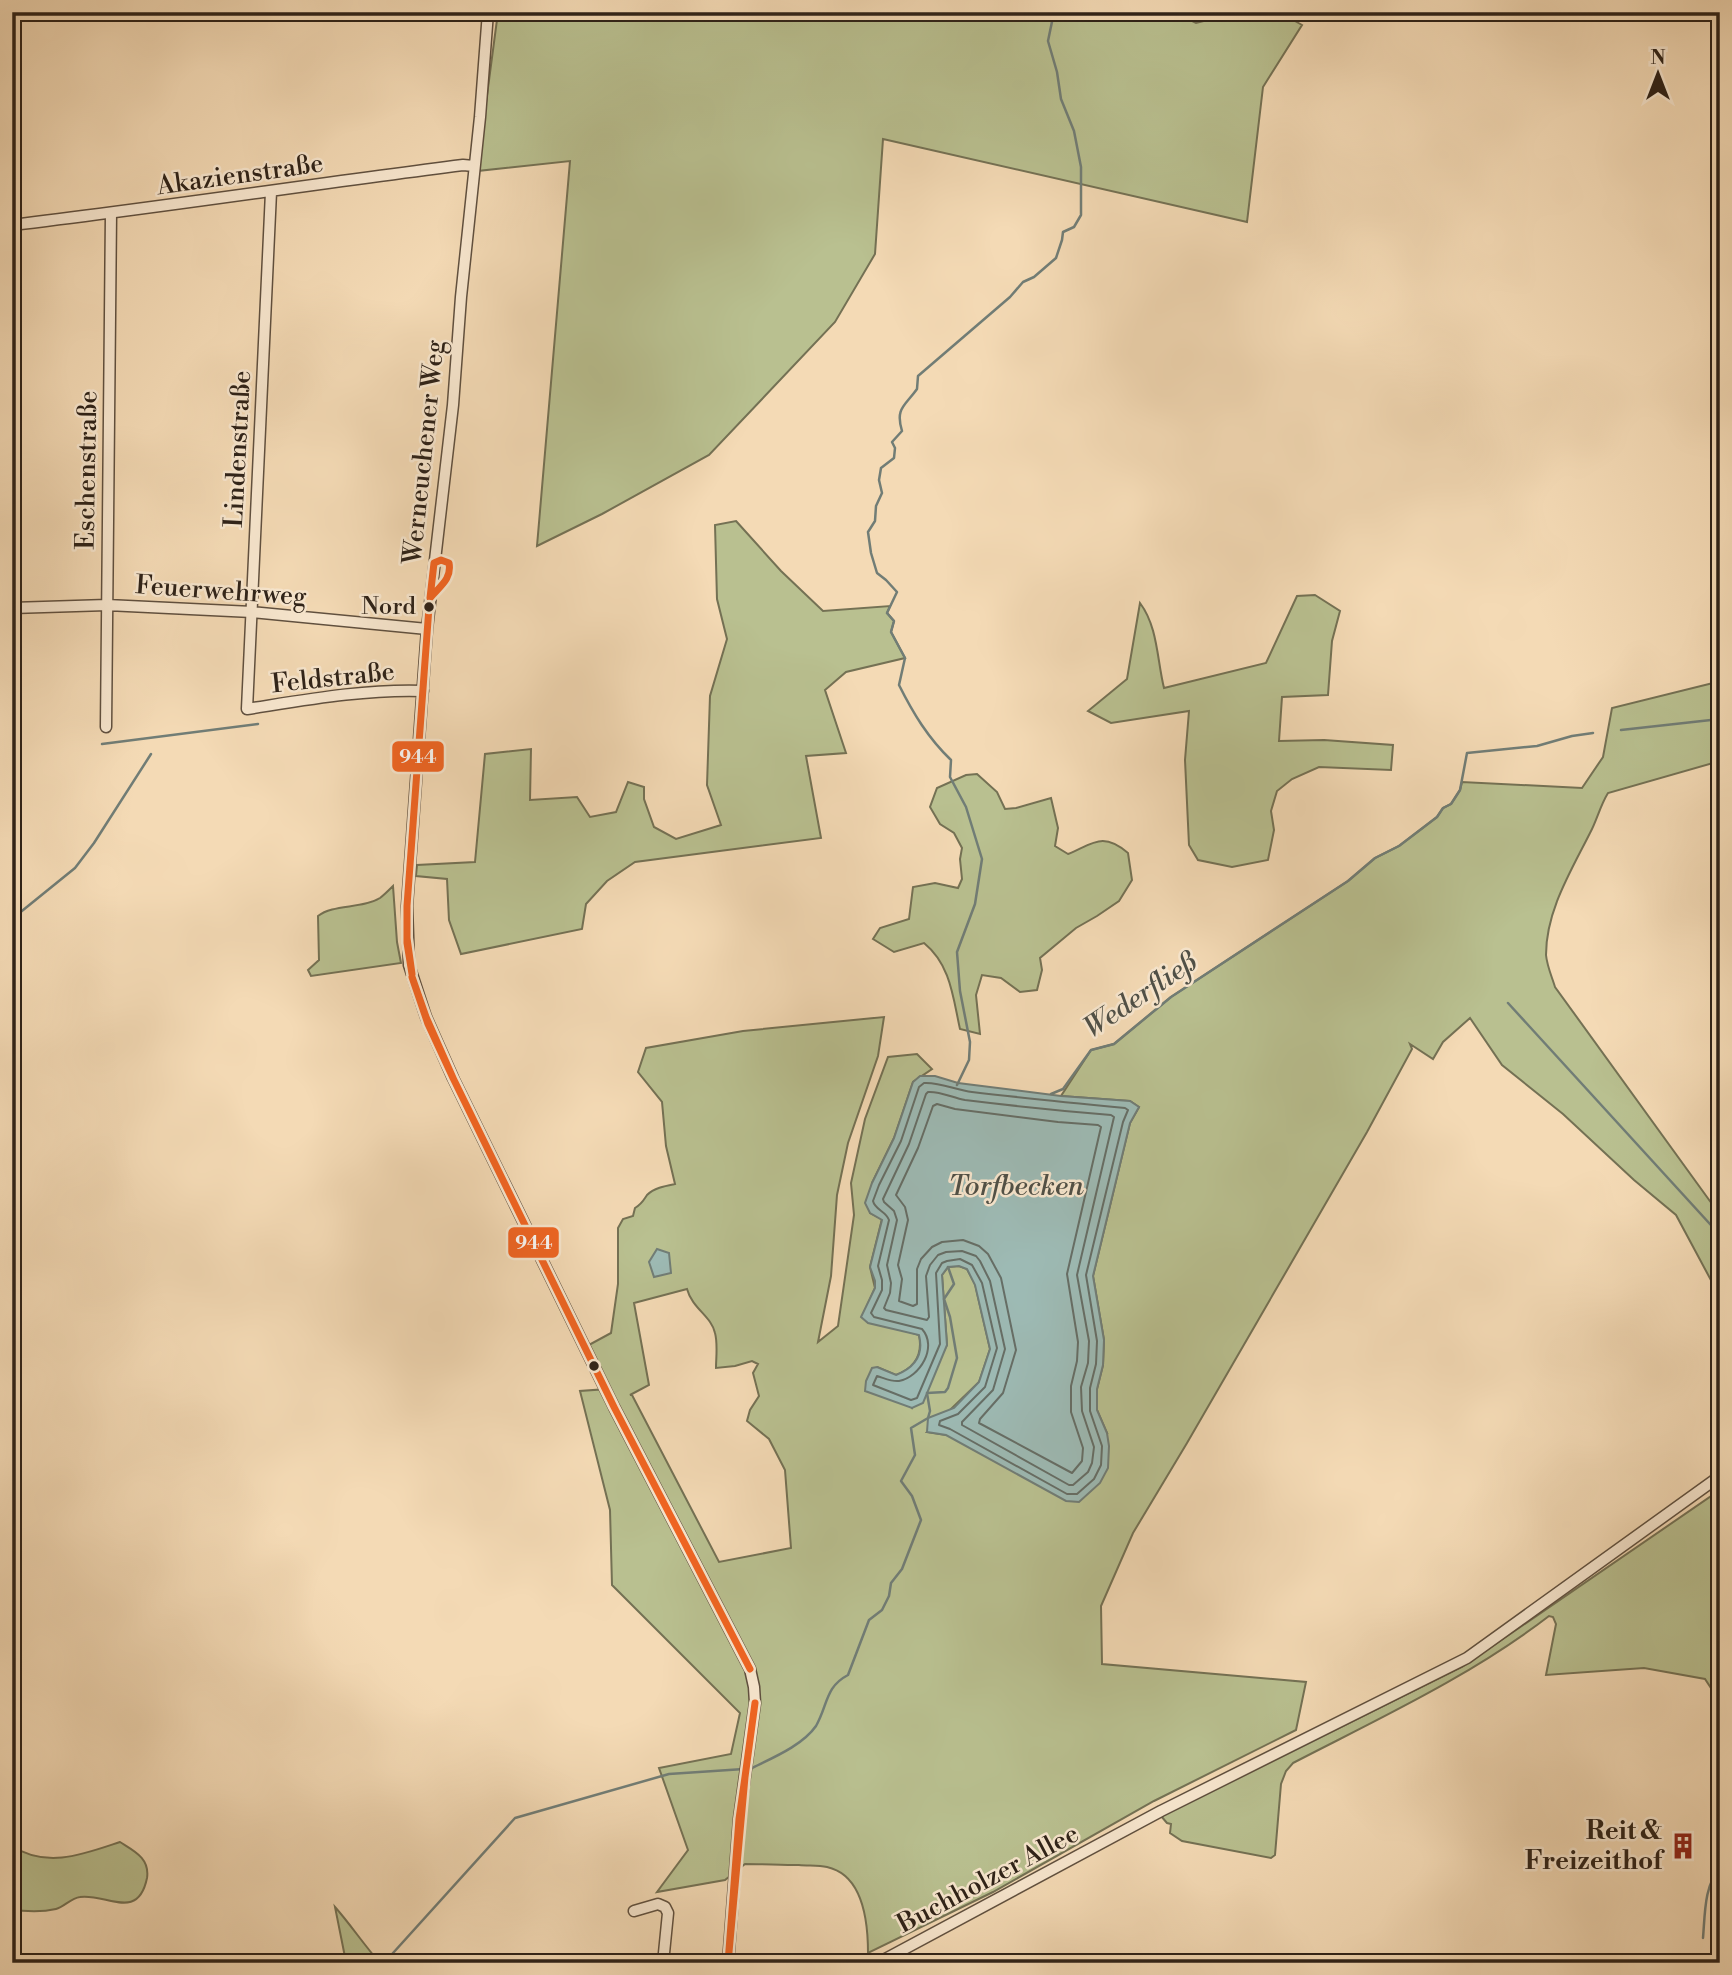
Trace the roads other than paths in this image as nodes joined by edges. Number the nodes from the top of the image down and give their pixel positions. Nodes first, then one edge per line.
1 (488, 12) edge
2 (474, 166) junction
3 (271, 192) junction
4 (111, 214) junction
5 (12, 225) edge
6 (107, 605) junction
7 (12, 608) edge
8 (252, 612) junction
9 (427, 629) junction
10 (423, 691) junction
11 (247, 709) joint
12 (106, 727) dead end
13 (1720, 1476) edge
14 (634, 1911) dead end
15 (663, 1963) edge
16 (729, 1963) edge
17 (878, 1963) edge

1 - 2 street, Werneuchener Weg
2 - 3 street, Akazienstraße
2 - 9 street, Werneuchener Weg
3 - 4 street, Akazienstraße
3 - 8 street, Lindenstraße
4 - 5 street, Akazienstraße
4 - 6 street, Eschenstraße
6 - 7 street, Feuerwehrweg
6 - 8 street, Feuerwehrweg
6 - 12 street, Eschenstraße
8 - 9 street, Feuerwehrweg
8 - 11 street, Lindenstraße
9 - 10 street, Werneuchener Weg
10 - 11 street, Feldstraße
10 - 16 street, Werneuchener Weg
13 - 17 street, Buchholzer Allee
14 - 15 street

